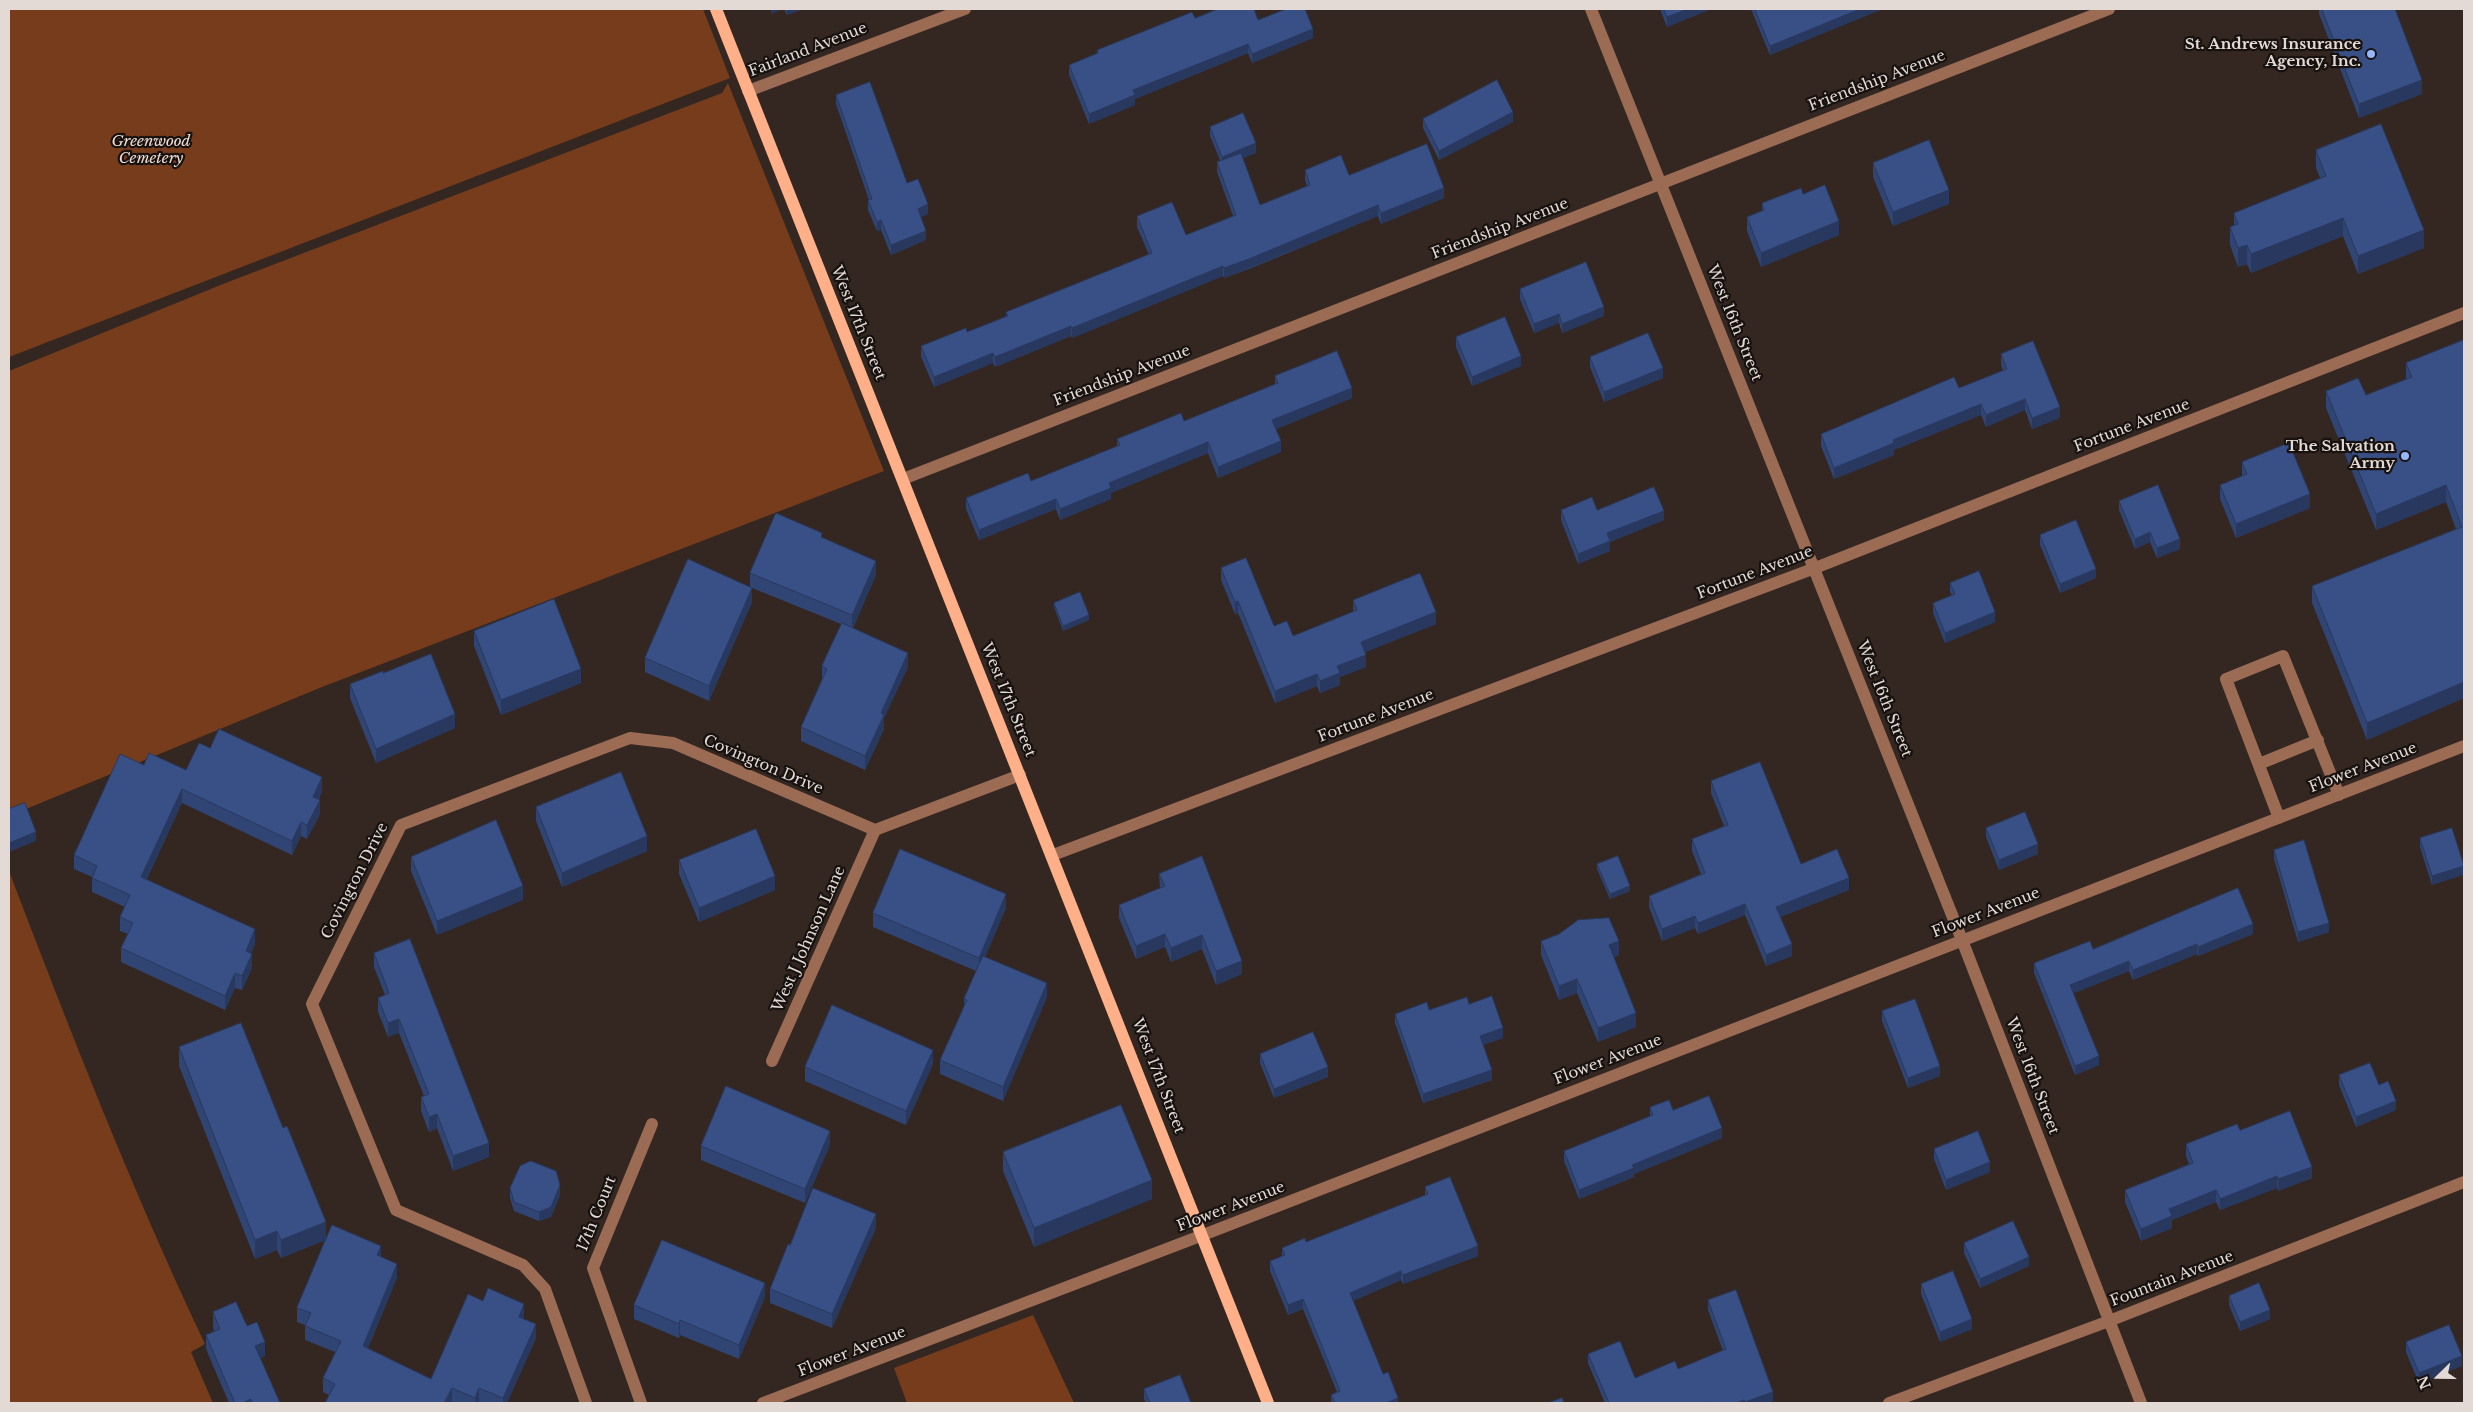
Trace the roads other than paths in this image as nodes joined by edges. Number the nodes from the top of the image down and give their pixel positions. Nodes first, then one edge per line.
1 (716, 9) edge
2 (965, 9) edge
3 (1591, 9) edge
4 (2109, 9) edge
5 (748, 90) junction
6 (1660, 183) junction
7 (2464, 313) edge
8 (903, 479) junction
9 (1815, 568) junction
10 (2318, 740) junction
11 (2464, 746) edge
12 (2259, 764) junction
13 (1020, 775) junction
14 (2339, 795) junction
15 (2278, 818) junction
16 (875, 830) junction
17 (1053, 855) junction
18 (1962, 940) junction
19 (772, 1061) dead end
20 (652, 1124) dead end
21 (2464, 1182) edge
22 (1203, 1236) junction
23 (2109, 1321) junction
24 (586, 1403) edge
25 (641, 1403) edge
26 (763, 1403) edge
27 (1268, 1403) edge
28 (1890, 1403) edge
29 (2142, 1403) edge

1 - 5 main road, West 17th Street
2 - 5 street, Fairland Avenue
3 - 6 street, West 16th Street
4 - 6 street, Friendship Avenue
5 - 8 main road, West 17th Street
6 - 8 street, Friendship Avenue
6 - 9 street, West 16th Street
7 - 9 street, Fortune Avenue
8 - 13 main road, West 17th Street
9 - 17 street, Fortune Avenue
9 - 18 street, West 16th Street
10 - 12 street
10 - 12 street
10 - 14 street
11 - 14 street, Flower Avenue
12 - 15 street
13 - 16 street
13 - 17 main road, West 17th Street
14 - 15 street, Flower Avenue
15 - 18 street, Flower Avenue
16 - 19 street, West J Johnson Lane
16 - 24 street, Covington Drive
17 - 22 main road, West 17th Street
18 - 22 street, Flower Avenue
18 - 23 street, West 16th Street
20 - 25 street, 17th Court
21 - 23 street, Fountain Avenue
22 - 26 street, Flower Avenue
22 - 27 main road, West 17th Street
23 - 28 street, Fountain Avenue
23 - 29 street, West 16th Street

